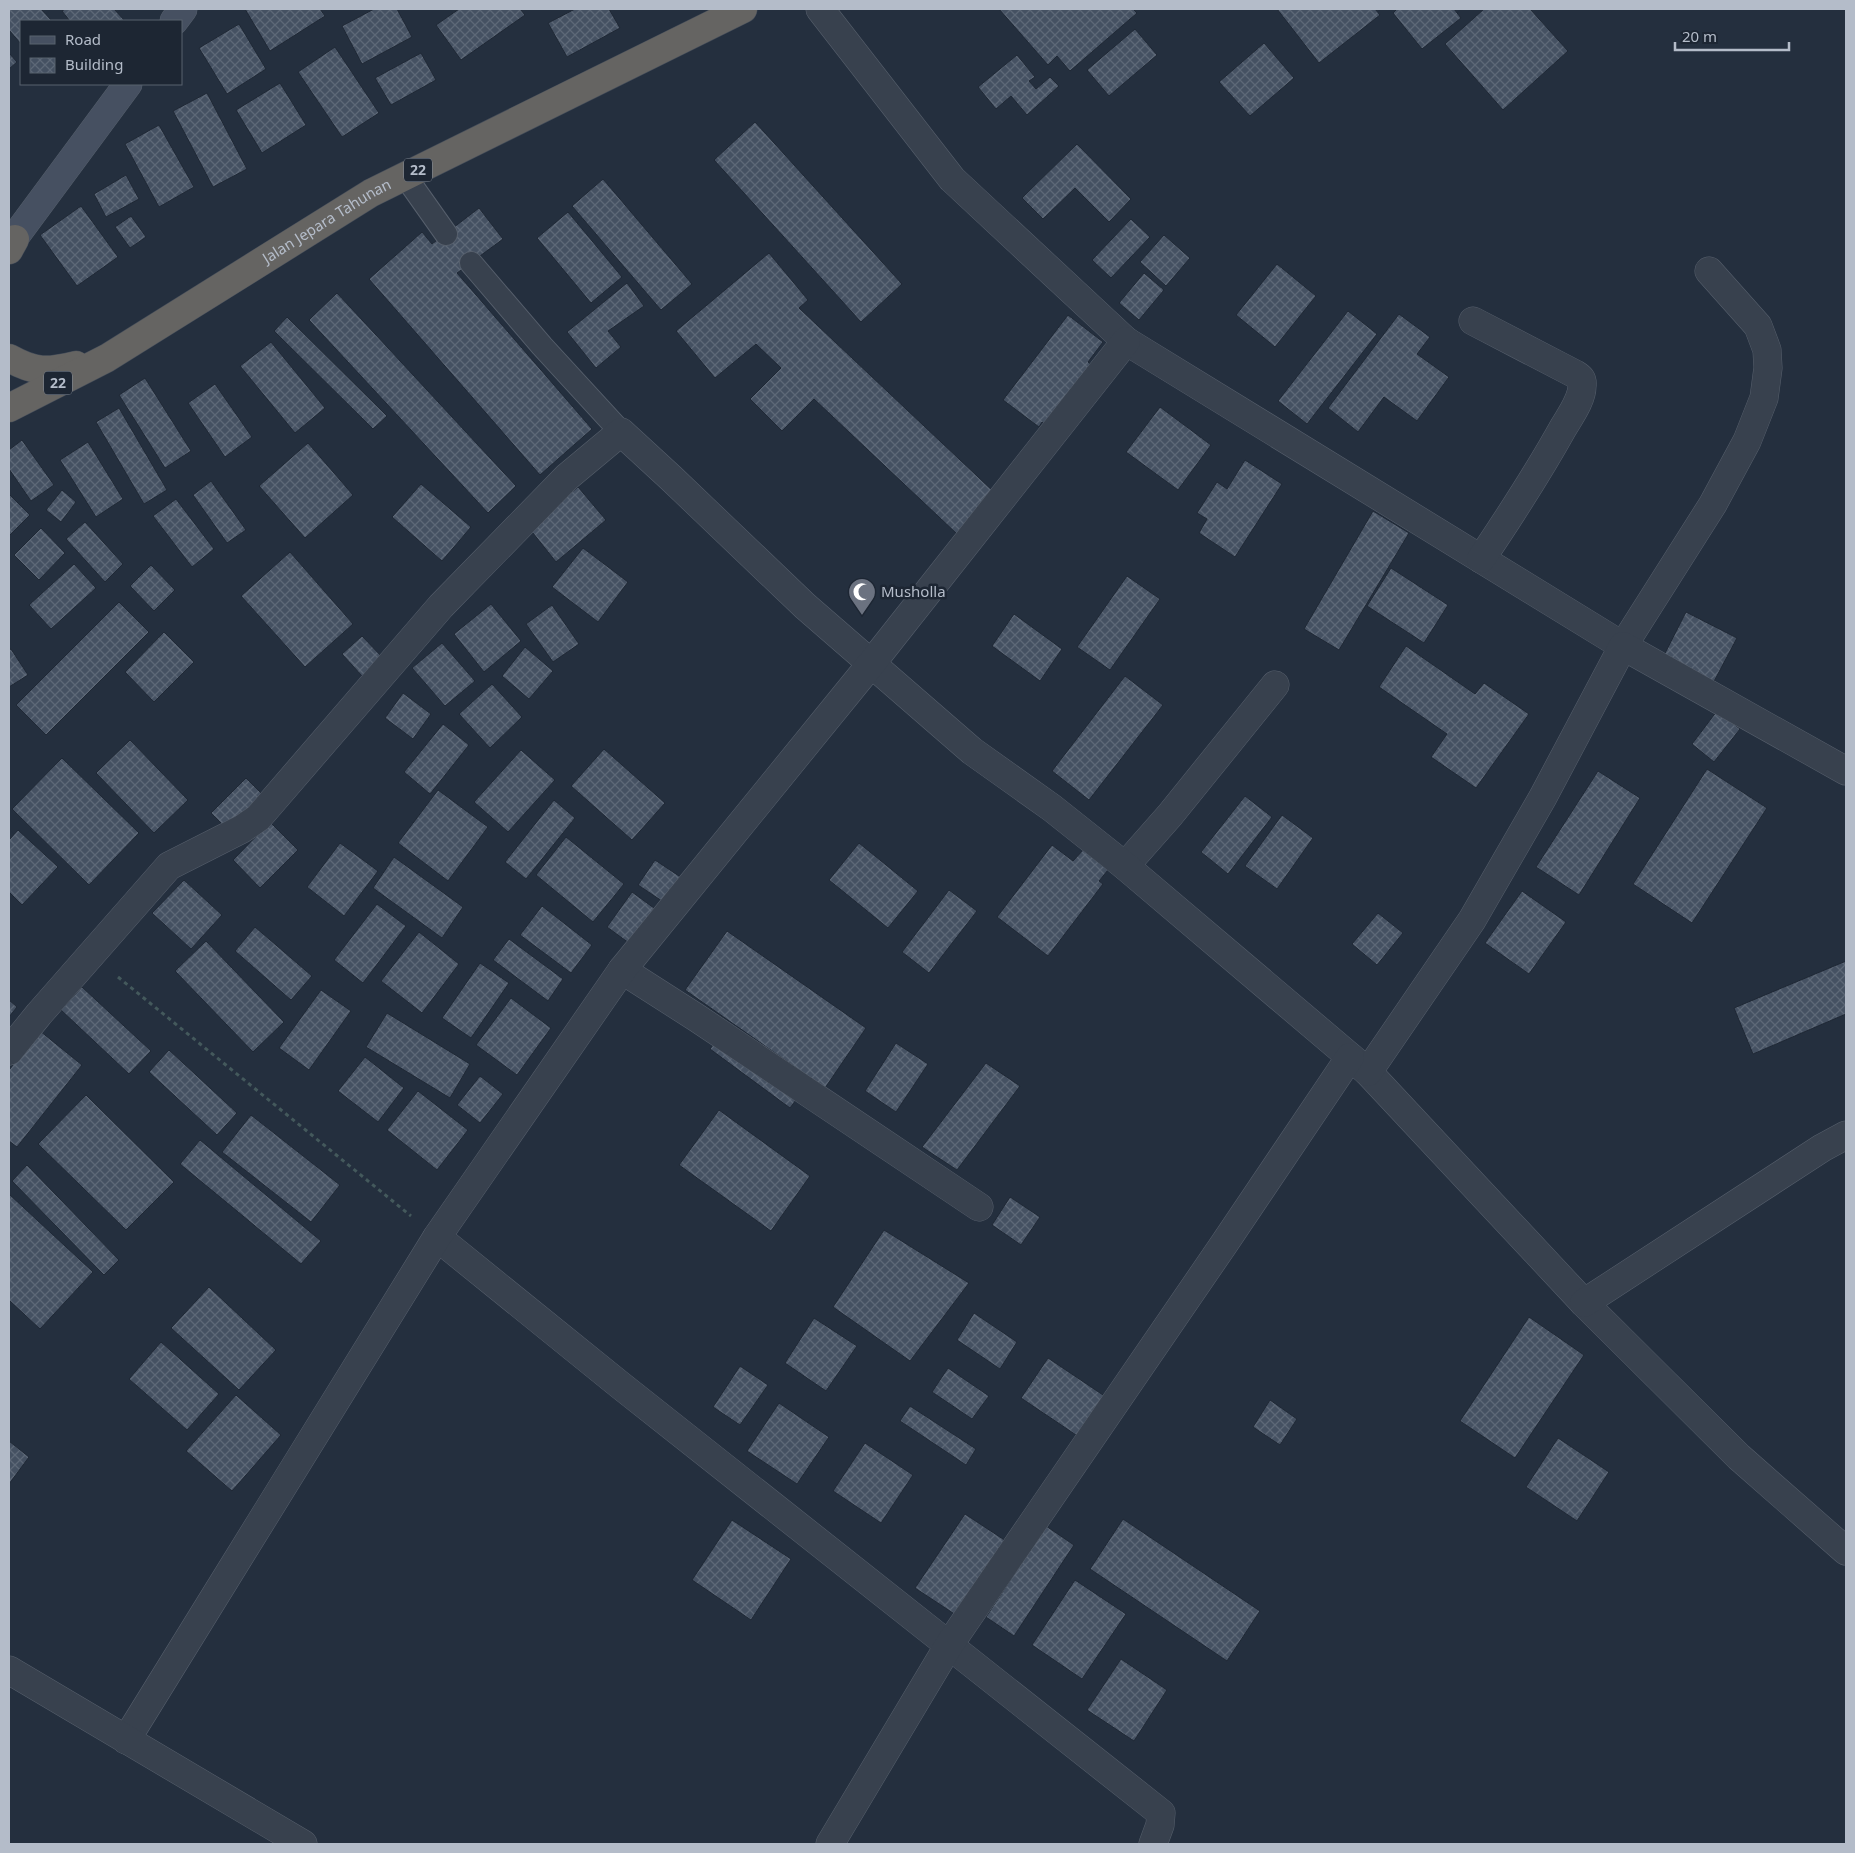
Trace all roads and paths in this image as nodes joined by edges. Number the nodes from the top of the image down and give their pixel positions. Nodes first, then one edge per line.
1 (184, 9) edge
2 (743, 9) edge
3 (820, 9) edge
4 (175, 20) edge
5 (127, 85) edge
6 (405, 176) junction
7 (446, 234) dead end
8 (11, 245) edge
9 (471, 263) dead end
10 (1709, 271) dead end
11 (1474, 321) dead end
12 (1126, 341) junction
13 (9, 358) edge
14 (107, 358) junction
15 (9, 408) edge
16 (622, 432) junction
17 (1481, 559) junction
18 (1623, 646) junction
19 (871, 664) junction
20 (1275, 686) dead end
21 (1846, 771) edge
22 (1124, 866) junction
23 (91, 955) junction
24 (622, 970) junction
25 (9, 1051) edge
26 (1359, 1065) junction
27 (1846, 1135) edge
28 (979, 1207) dead end
29 (437, 1237) junction
30 (1584, 1303) junction
31 (1846, 1551) edge
32 (949, 1645) junction
33 (9, 1670) edge
34 (126, 1740) junction
35 (303, 1844) edge
36 (830, 1844) edge
37 (1153, 1844) edge

1 - 4 main road
2 - 6 highway, Jalan Jepara Tahunan / 22
3 - 12 street
5 - 8 main road
6 - 7 lane
6 - 14 highway, Jalan Jepara Tahunan / 22
9 - 16 lane
10 - 18 street
11 - 17 street
12 - 17 street
12 - 19 street
13 - 14 highway
14 - 15 highway, 22
16 - 19 street
16 - 23 street
17 - 18 street
18 - 21 street
18 - 26 street
19 - 22 street
19 - 24 street
20 - 22 street
22 - 26 street
23 - 25 street
23 - 29 path
24 - 28 street
24 - 29 street
26 - 30 street
26 - 32 street
27 - 30 street
29 - 32 street
29 - 34 street
30 - 31 street
32 - 36 street
32 - 37 street
33 - 34 street
34 - 35 street

